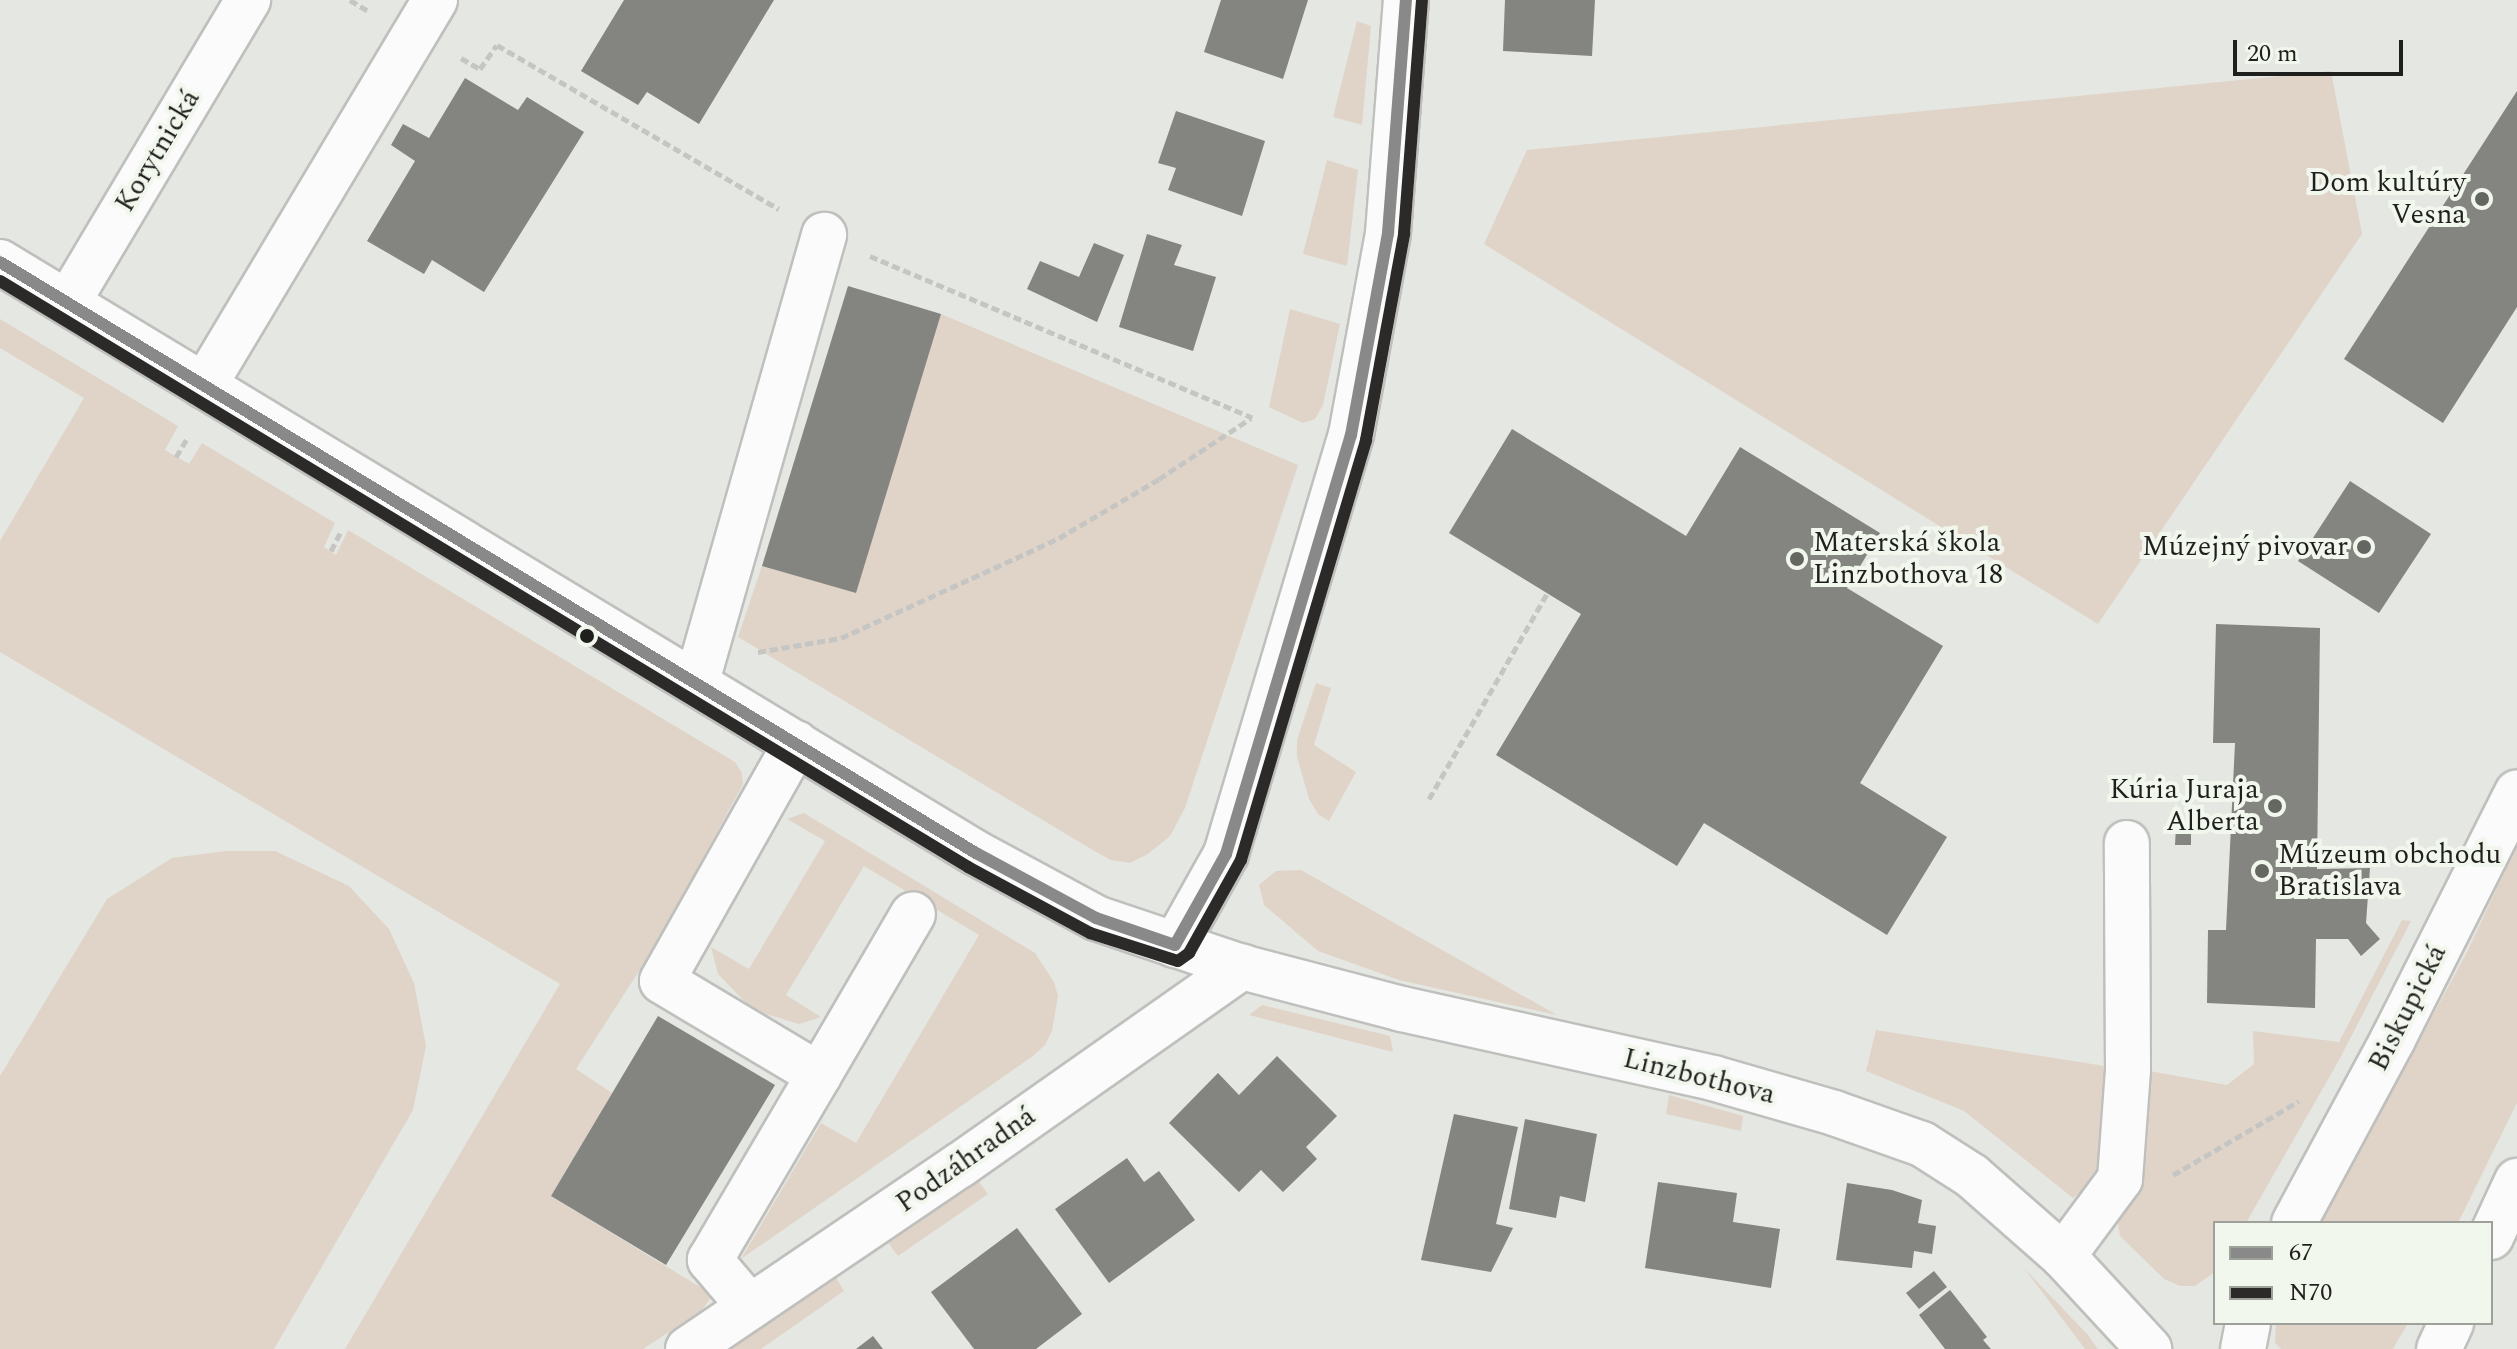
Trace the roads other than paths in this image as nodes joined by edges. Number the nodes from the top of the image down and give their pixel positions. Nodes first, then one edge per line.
1 (248, 0) edge
2 (435, 0) edge
3 (1406, 0) edge
4 (824, 235) dead end
5 (0, 262) edge
6 (68, 302) junction
7 (200, 406) junction
8 (697, 681) junction
9 (796, 743) junction
10 (2517, 792) edge
11 (2127, 843) dead end
12 (913, 914) dead end
13 (1175, 945) junction
14 (1242, 967) junction
15 (819, 1075) junction
16 (2517, 1181) edge
17 (2295, 1221) edge
18 (2493, 1233) edge
19 (2063, 1256) junction
20 (750, 1307) junction
21 (2248, 1325) edge
22 (2450, 1325) edge
23 (688, 1349) edge
24 (2149, 1349) edge
25 (2243, 1349) edge
26 (2439, 1349) edge

1 - 6 street, Korytnická
2 - 7 street
3 - 13 street
4 - 8 street
5 - 6 street
6 - 7 street
7 - 8 street
8 - 9 street
9 - 13 street
9 - 15 street
10 - 17 street, Biskupická
11 - 19 street
12 - 15 street
13 - 14 street, Linzbothova
14 - 19 street, Linzbothova
14 - 20 street, Podzáhradná
15 - 20 street
16 - 18 street
19 - 24 street, Linzbothova
20 - 23 street, Podzáhradná
21 - 25 street
22 - 26 street

